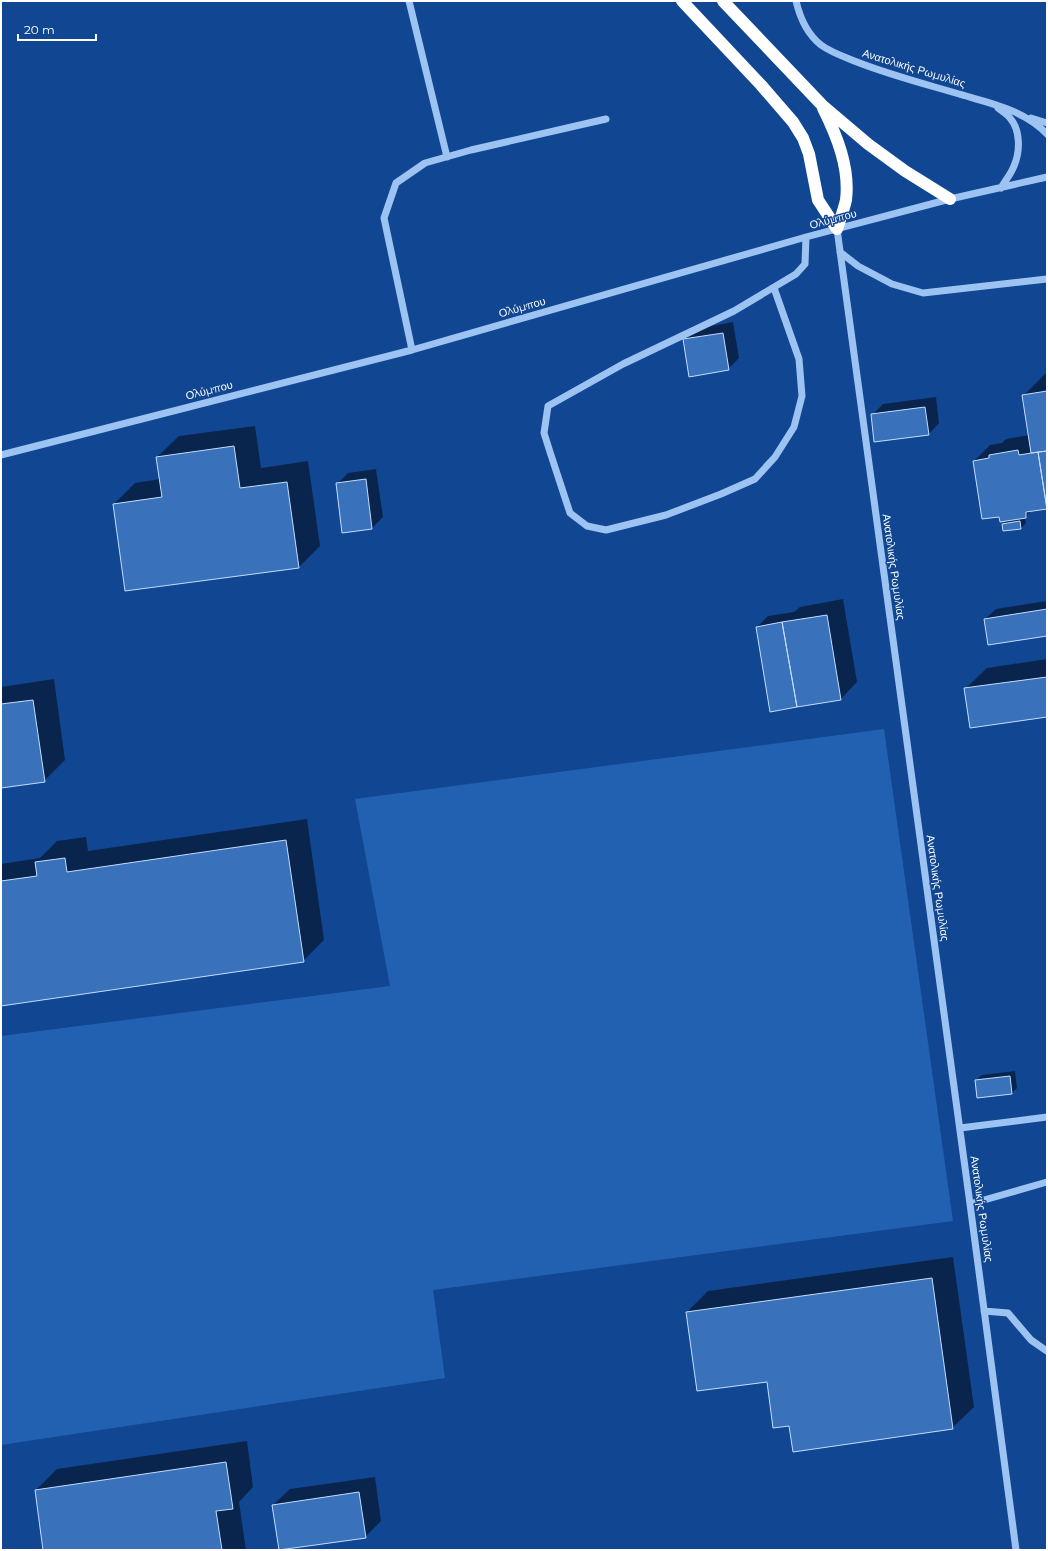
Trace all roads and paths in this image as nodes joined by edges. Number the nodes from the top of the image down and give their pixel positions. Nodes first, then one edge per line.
1 (409, 1) edge
2 (682, 1) edge
3 (723, 1) edge
4 (796, 1) edge
5 (822, 105) junction
6 (995, 105) junction
7 (1025, 116) junction
8 (606, 119) dead end
9 (1047, 123) edge
10 (1047, 134) edge
11 (447, 157) junction
12 (1047, 177) edge
13 (1001, 188) junction
14 (950, 199) junction
15 (837, 229) junction
16 (806, 237) junction
17 (840, 252) junction
18 (1047, 279) edge
19 (774, 288) junction
20 (412, 350) junction
21 (1, 455) edge
22 (1047, 1117) edge
23 (960, 1128) junction
24 (1047, 1182) edge
25 (970, 1204) junction
26 (984, 1311) junction
27 (1047, 1350) edge
28 (1016, 1550) edge

1 - 11 street
2 - 15 highway
3 - 5 highway
4 - 6 street, Ανατολικής Ρωμυλίας
5 - 14 highway
5 - 15 highway
6 - 7 street, Ανατολικής Ρωμυλίας
6 - 13 street
7 - 9 street
7 - 10 street, Ανατολικής Ρωμυλίας
8 - 11 street
11 - 20 street
12 - 13 street, Ολύμπου
13 - 14 street, Ολύμπου
14 - 15 street, Ολύμπου
15 - 16 street, Ολύμπου
15 - 17 street, Ανατολικής Ρωμυλίας
16 - 19 street
16 - 20 street, Ολύμπου
17 - 18 street
17 - 23 street, Ανατολικής Ρωμυλίας
19 - 19 street
20 - 21 street, Ολύμπου
22 - 23 street
23 - 25 street, Ανατολικής Ρωμυλίας
24 - 25 street
25 - 26 street, Ανατολικής Ρωμυλίας
26 - 27 street
26 - 28 street, Ανατολικής Ρωμυλίας

